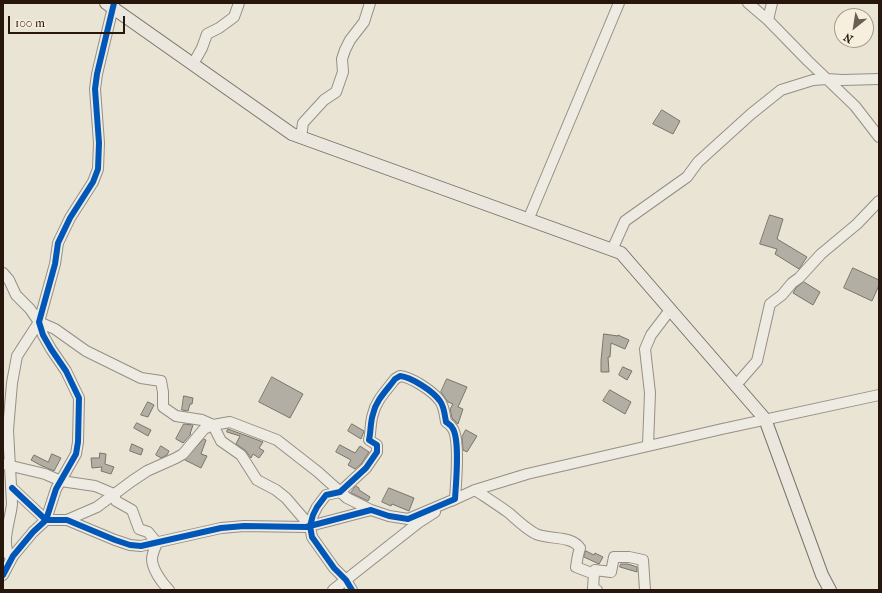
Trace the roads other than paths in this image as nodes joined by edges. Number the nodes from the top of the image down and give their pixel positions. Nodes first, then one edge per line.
1 (239, 3) edge
2 (370, 3) edge
3 (619, 3) edge
4 (748, 3) edge
5 (772, 3) edge
6 (111, 5) edge
7 (768, 20) junction
8 (193, 64) junction
9 (827, 79) junction
10 (879, 79) edge
11 (301, 137) junction
12 (879, 137) edge
13 (879, 201) edge
14 (528, 220) junction
15 (612, 250) junction
16 (3, 273) edge
17 (670, 310) junction
18 (39, 322) junction
19 (14, 374) junction
20 (3, 378) edge
21 (736, 385) junction
22 (879, 395) edge
23 (765, 419) junction
24 (213, 425) junction
25 (648, 446) junction
26 (7, 465) edge
27 (61, 481) junction
28 (12, 488) junction
29 (475, 490) junction
30 (340, 492) junction
31 (114, 494) junction
32 (455, 499) junction
33 (371, 510) junction
34 (46, 520) junction
35 (67, 520) junction
36 (310, 526) junction
37 (157, 543) junction
38 (6, 567) edge
39 (594, 574) junction
40 (346, 580) junction
41 (168, 590) edge
42 (333, 590) edge
43 (352, 590) edge
44 (597, 590) edge
45 (646, 590) edge
46 (830, 590) edge

1 - 8 street
2 - 11 street
3 - 14 street
4 - 7 street
5 - 7 street
6 - 8 main road
6 - 18 street
7 - 9 street
8 - 11 main road
9 - 10 street
9 - 12 street
9 - 15 street
11 - 14 main road
13 - 21 street
14 - 15 main road
15 - 17 main road
16 - 18 street
17 - 21 main road
17 - 25 street
18 - 19 street
18 - 24 street
18 - 27 street
19 - 20 street
19 - 26 street
21 - 23 main road
22 - 23 street
23 - 25 street
23 - 46 main road
24 - 30 street
24 - 31 street
24 - 36 street
25 - 29 street
26 - 27 street
26 - 28 street
27 - 31 street
27 - 34 street
28 - 34 street
28 - 38 street
29 - 32 street
29 - 39 street
30 - 32 street
30 - 33 street
30 - 36 street
31 - 35 street
31 - 37 street
32 - 33 street
32 - 40 street
33 - 36 street
34 - 35 street
34 - 38 street
35 - 37 street
36 - 37 street
36 - 40 street
37 - 41 street
39 - 44 street
39 - 45 street
40 - 42 street
40 - 43 street

